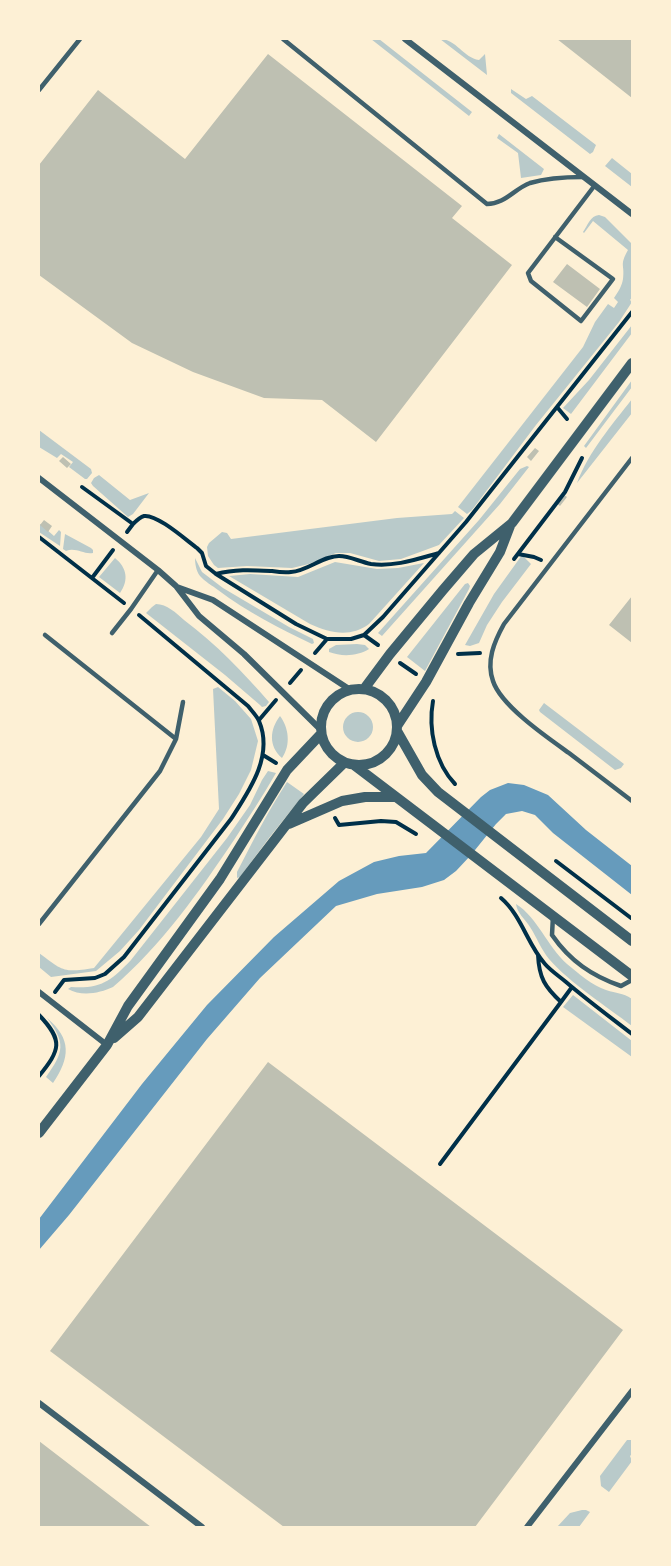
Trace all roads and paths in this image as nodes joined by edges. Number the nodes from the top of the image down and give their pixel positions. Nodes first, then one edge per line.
1 (80, 39) edge
2 (283, 39) edge
3 (405, 39) edge
4 (39, 90) edge
5 (583, 177) junction
6 (595, 185) junction
7 (632, 214) edge
8 (555, 237) junction
9 (632, 312) edge
10 (632, 363) edge
11 (557, 406) junction
12 (567, 419) dead end
13 (584, 454) dead end
14 (632, 458) edge
15 (39, 478) edge
16 (512, 523) junction
17 (133, 524) dead end
18 (439, 553) junction
19 (518, 554) junction
20 (512, 562) dead end
21 (550, 564) junction
22 (158, 570) junction
23 (216, 574) junction
24 (176, 586) junction
25 (112, 633) dead end
26 (45, 635) dead end
27 (327, 639) junction
28 (460, 645) dead end
29 (492, 653) junction
30 (309, 662) junction
31 (350, 689) junction
32 (364, 689) junction
33 (282, 692) junction
34 (183, 702) dead end
35 (259, 720) dead end
36 (397, 729) junction
37 (321, 732) junction
38 (176, 739) junction
39 (349, 764) junction
40 (395, 797) junction
41 (632, 801) edge
42 (286, 825) junction
43 (497, 895) dead end
44 (553, 916) junction
45 (39, 924) edge
46 (632, 941) edge
47 (538, 954) junction
48 (632, 978) edge
49 (572, 987) junction
50 (39, 992) edge
51 (561, 1002) junction
52 (39, 1015) edge
53 (632, 1034) edge
54 (107, 1045) junction
55 (39, 1076) edge
56 (39, 1133) edge
57 (440, 1164) dead end
58 (632, 1391) edge
59 (39, 1403) edge
60 (202, 1527) edge
61 (527, 1527) edge

1 - 4 lane
2 - 5 lane
3 - 5 street
5 - 6 street
6 - 7 street
6 - 8 lane
8 - 8 lane
9 - 11 path
10 - 16 street
11 - 12 path
11 - 18 path
13 - 19 path
14 - 21 lane
15 - 22 street
16 - 32 street
16 - 36 street
17 - 23 path
18 - 23 path
18 - 27 path
19 - 20 path
19 - 21 path
21 - 29 lane
22 - 24 street
22 - 25 lane
23 - 27 path
24 - 30 street
24 - 33 street
26 - 38 lane
27 - 30 path
28 - 29 path
29 - 41 lane
30 - 31 street
30 - 33 path
31 - 32 street
31 - 37 street
32 - 36 street
33 - 35 path
33 - 37 street
34 - 38 lane
36 - 39 street
36 - 46 street
37 - 39 street
37 - 54 street
38 - 45 lane
39 - 40 street
39 - 42 street
40 - 42 street
40 - 44 street
42 - 54 street
43 - 47 path
44 - 48 street
44 - 48 lane
47 - 49 path
47 - 51 path
49 - 51 path
49 - 53 path
50 - 54 street
51 - 57 path
52 - 55 path
54 - 56 street
58 - 61 street
59 - 60 street

